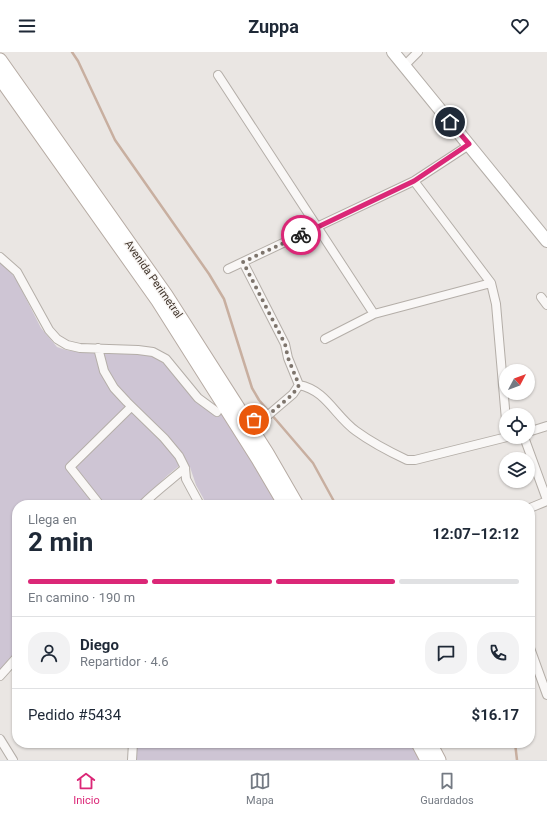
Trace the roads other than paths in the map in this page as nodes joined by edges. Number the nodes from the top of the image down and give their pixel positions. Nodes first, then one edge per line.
1 (393, 52) edge
2 (418, 52) edge
3 (0, 60) edge
4 (404, 66) junction
5 (218, 75) dead end
6 (0, 78) edge
7 (469, 144) junction
8 (414, 181) junction
9 (318, 226) junction
10 (547, 241) edge
11 (0, 257) edge
12 (243, 262) junction
13 (228, 269) dead end
14 (491, 283) junction
15 (541, 297) dead end
16 (547, 305) edge
17 (374, 314) junction
18 (325, 339) dead end
19 (98, 348) junction
20 (299, 385) junction
21 (131, 407) junction
22 (505, 408) edge
23 (217, 412) dead end
24 (254, 420) dead end
25 (547, 426) edge
26 (535, 430) edge
27 (499, 439) edge
28 (527, 444) edge
29 (185, 468) junction
30 (96, 500) edge
31 (148, 500) edge
32 (197, 500) edge
33 (282, 500) edge
34 (294, 500) edge
35 (547, 501) edge
36 (535, 506) edge
37 (535, 658) edge
38 (12, 663) edge
39 (543, 674) edge
40 (0, 676) edge
41 (547, 695) edge
42 (0, 739) edge
43 (133, 748) edge
44 (421, 748) edge
45 (433, 748) edge
46 (13, 760) edge
47 (132, 760) edge
48 (427, 760) edge
49 (439, 760) edge

1 - 4 street
2 - 4 street
3 - 34 main road, Avenida Perimetral
4 - 7 street
5 - 9 street
6 - 33 main road, Avenida Perimetral
7 - 8 street
7 - 10 street
8 - 9 street
8 - 14 street
9 - 12 street
9 - 17 street
11 - 19 street
12 - 13 street
12 - 20 street
14 - 17 street
14 - 22 street
15 - 16 street
17 - 18 street
19 - 21 street
19 - 23 street
20 - 24 street
20 - 27 street
21 - 29 street
21 - 30 street
25 - 26 street
28 - 35 street
29 - 31 street
29 - 32 street
35 - 36 street
37 - 39 street
38 - 40 street
39 - 41 street
42 - 46 street
43 - 47 street
44 - 48 main road
45 - 49 main road

